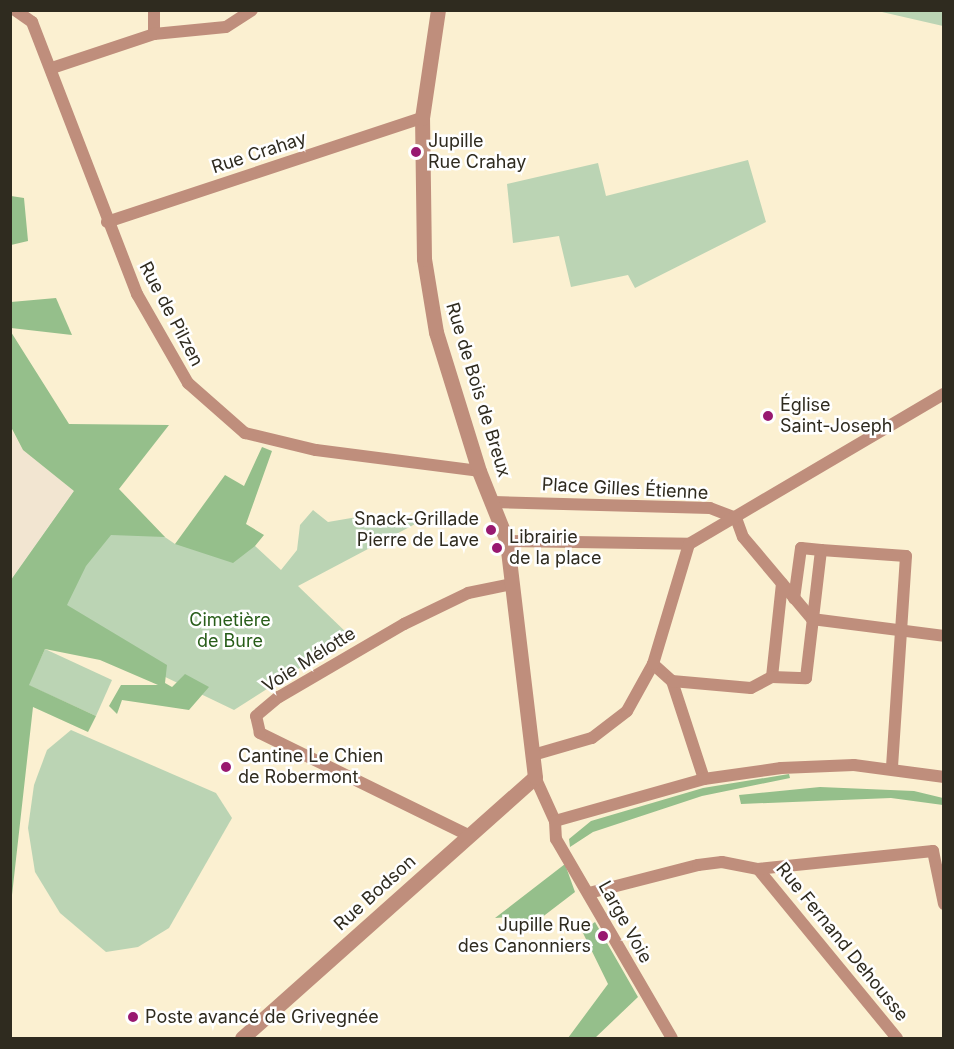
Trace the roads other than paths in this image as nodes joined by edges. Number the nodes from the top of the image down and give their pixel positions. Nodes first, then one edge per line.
1 (15, 10) edge
2 (154, 10) edge
3 (252, 10) edge
4 (438, 10) edge
5 (154, 34) junction
6 (52, 68) junction
7 (422, 118) junction
8 (107, 222) junction
9 (944, 394) edge
10 (479, 471) junction
11 (494, 502) junction
12 (736, 518) junction
13 (507, 541) junction
14 (689, 544) junction
15 (821, 550) junction
16 (512, 584) junction
17 (782, 584) junction
18 (794, 599) junction
19 (812, 620) junction
20 (901, 630) junction
21 (944, 636) edge
22 (653, 664) junction
23 (772, 677) junction
24 (672, 681) junction
25 (533, 754) junction
26 (892, 768) junction
27 (535, 777) junction
28 (944, 777) edge
29 (704, 778) junction
30 (555, 821) junction
31 (468, 835) junction
32 (938, 850) edge
33 (758, 869) junction
34 (589, 893) junction
35 (944, 904) edge
36 (242, 1038) edge
37 (672, 1038) edge
38 (897, 1038) edge

1 - 6 street, Rue de Pilzen
2 - 5 street
3 - 5 street
4 - 7 street, Rue de Bois de Breux
5 - 6 street
6 - 8 street, Rue de Pilzen
7 - 8 street, Rue Crahay
7 - 10 street, Rue de Bois de Breux
8 - 10 street, Rue de Pilzen
9 - 12 street
10 - 11 street, Rue de Bois de Breux
11 - 12 street, Place Gilles Étienne
11 - 13 street, Rue de Bois de Breux
12 - 14 street, Place Gilles Étienne
12 - 17 street
13 - 14 street, Place Gilles Étienne
13 - 16 street, Rue de Bois de Breux
14 - 22 street
15 - 18 street
15 - 19 street
15 - 20 street
16 - 25 street, Rue de Bois de Breux
16 - 31 street, Voie Mélotte
17 - 18 street
17 - 23 street
18 - 19 street
19 - 20 street
19 - 23 street
20 - 21 street
20 - 26 street
22 - 24 street
22 - 25 street
23 - 24 street
24 - 29 street
25 - 27 street, Rue de Bois de Breux
26 - 28 street
26 - 29 street
27 - 30 street, Large Voie
27 - 31 street, Rue Bodson
29 - 30 street
30 - 34 street, Large Voie
31 - 36 street, Rue Bodson
32 - 33 street
32 - 35 street
33 - 34 street
33 - 38 street, Rue Fernand Dehousse
34 - 37 street, Large Voie

